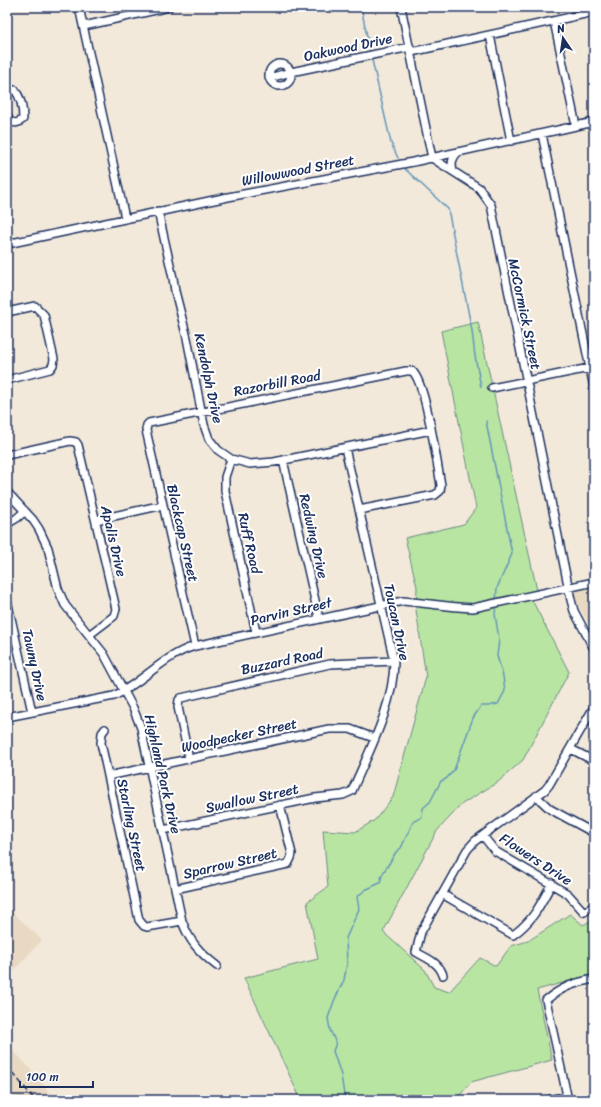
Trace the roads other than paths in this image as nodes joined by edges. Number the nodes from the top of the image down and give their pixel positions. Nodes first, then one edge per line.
1 (79, 7) edge
2 (169, 7) edge
3 (402, 7) edge
4 (160, 8) edge
5 (594, 12) edge
6 (554, 21) junction
7 (84, 26) junction
8 (490, 35) junction
9 (410, 50) junction
10 (291, 72) junction
11 (269, 78) junction
12 (7, 93) edge
13 (7, 115) edge
14 (594, 122) edge
15 (576, 126) junction
16 (542, 134) junction
17 (511, 141) junction
18 (458, 152) junction
19 (432, 158) junction
20 (453, 171) junction
21 (158, 211) junction
22 (125, 218) junction
23 (7, 244) edge
24 (7, 312) edge
25 (592, 367) edge
26 (7, 380) edge
27 (526, 381) junction
28 (492, 388) dead end
29 (594, 388) edge
30 (202, 412) junction
31 (147, 425) joint
32 (431, 430) junction
33 (346, 448) junction
34 (7, 455) edge
35 (231, 459) junction
36 (283, 460) junction
37 (7, 492) edge
38 (163, 505) junction
39 (359, 510) junction
40 (24, 511) junction
41 (96, 520) junction
42 (7, 524) edge
43 (594, 582) edge
44 (568, 587) junction
45 (7, 600) edge
46 (380, 605) junction
47 (319, 618) junction
48 (256, 632) junction
49 (89, 635) junction
50 (195, 646) junction
51 (594, 649) edge
52 (394, 661) junction
53 (124, 691) junction
54 (594, 707) edge
55 (32, 712) junction
56 (7, 717) edge
57 (105, 728) dead end
58 (374, 738) junction
59 (571, 749) junction
60 (189, 759) junction
61 (594, 761) edge
62 (149, 768) junction
63 (108, 776) junction
64 (346, 794) joint
65 (536, 796) junction
66 (280, 805) junction
67 (163, 830) junction
68 (594, 833) edge
69 (483, 836) junction
70 (552, 883) junction
71 (175, 889) junction
72 (442, 894) junction
73 (594, 906) edge
74 (182, 921) junction
75 (216, 966) dead end
76 (442, 975) dead end
77 (594, 979) edge
78 (568, 1098) edge
79 (549, 1100) edge

1 - 7 street
2 - 4 street
3 - 9 street
4 - 7 street
5 - 6 street, Oakwood Drive
6 - 8 street, Oakwood Drive
6 - 15 street
7 - 22 street
8 - 9 street, Oakwood Drive
8 - 17 street
9 - 10 street, Oakwood Drive
9 - 19 street
10 - 11 street, Oakwood Drive
10 - 11 street, Oakwood Drive
10 - 11 street, Oakwood Drive
12 - 13 street
14 - 15 street, Willowwood Street
15 - 16 street, Willowwood Street
16 - 17 street, Willowwood Street
16 - 25 street
17 - 18 street, Willowwood Street
18 - 19 street, Willowwood Street
18 - 20 street
19 - 20 street, McCormick Street
19 - 21 street, Willowwood Street
20 - 27 street, McCormick Street
21 - 22 street, Willowwood Street
21 - 30 street, Kendolph Drive
22 - 23 street, Willowwood Street
24 - 26 street
25 - 27 street
25 - 29 street
27 - 28 street
27 - 44 street, McCormick Street
30 - 31 street, Razorbill Road
30 - 32 street, Razorbill Road
30 - 35 street, Kendolph Drive
31 - 38 street, Blackcap Street
32 - 33 street, Kendolph Drive
32 - 39 street
33 - 36 street, Kendolph Drive
33 - 39 street, Toucan Drive
34 - 41 street, Apalis Drive
35 - 36 street, Kendolph Drive
35 - 48 street, Ruff Road
36 - 47 street, Redwing Drive
37 - 40 street, Highland Park Drive
38 - 41 street
38 - 50 street, Blackcap Street
39 - 46 street, Toucan Drive
40 - 42 street
40 - 49 street, Highland Park Drive
41 - 49 street, Apalis Drive
43 - 44 street, Parvin Street
44 - 46 street, Parvin Street
44 - 51 street, McCormick Street
45 - 55 street, Tawny Drive
46 - 47 street, Parvin Street
46 - 52 street, Toucan Drive
47 - 48 street, Parvin Street
48 - 50 street, Parvin Street
49 - 53 street, Highland Park Drive
50 - 53 street, Parvin Street
52 - 58 street, Toucan Drive
52 - 60 street, Buzzard Road
53 - 55 street, Parvin Street
53 - 62 street, Highland Park Drive
54 - 59 street
55 - 56 street, Parvin Street
57 - 63 street, Starling Street
58 - 60 street, Woodpecker Street
58 - 64 street, Toucan Drive
59 - 61 street
59 - 65 street
60 - 62 street, Woodpecker Street
62 - 63 street, Woodpecker Street
62 - 67 street, Highland Park Drive
63 - 74 street, Starling Street
64 - 66 street, Swallow Street
65 - 68 street
65 - 69 street
66 - 67 street, Swallow Street
66 - 71 street, Sparrow Street
67 - 71 street, Highland Park Drive
69 - 70 street, Flowers Drive
69 - 72 street
70 - 72 street
70 - 73 street, Flowers Drive
71 - 74 street, Highland Park Drive
72 - 76 street
74 - 75 street, Highland Park Drive
77 - 78 street
78 - 79 street

